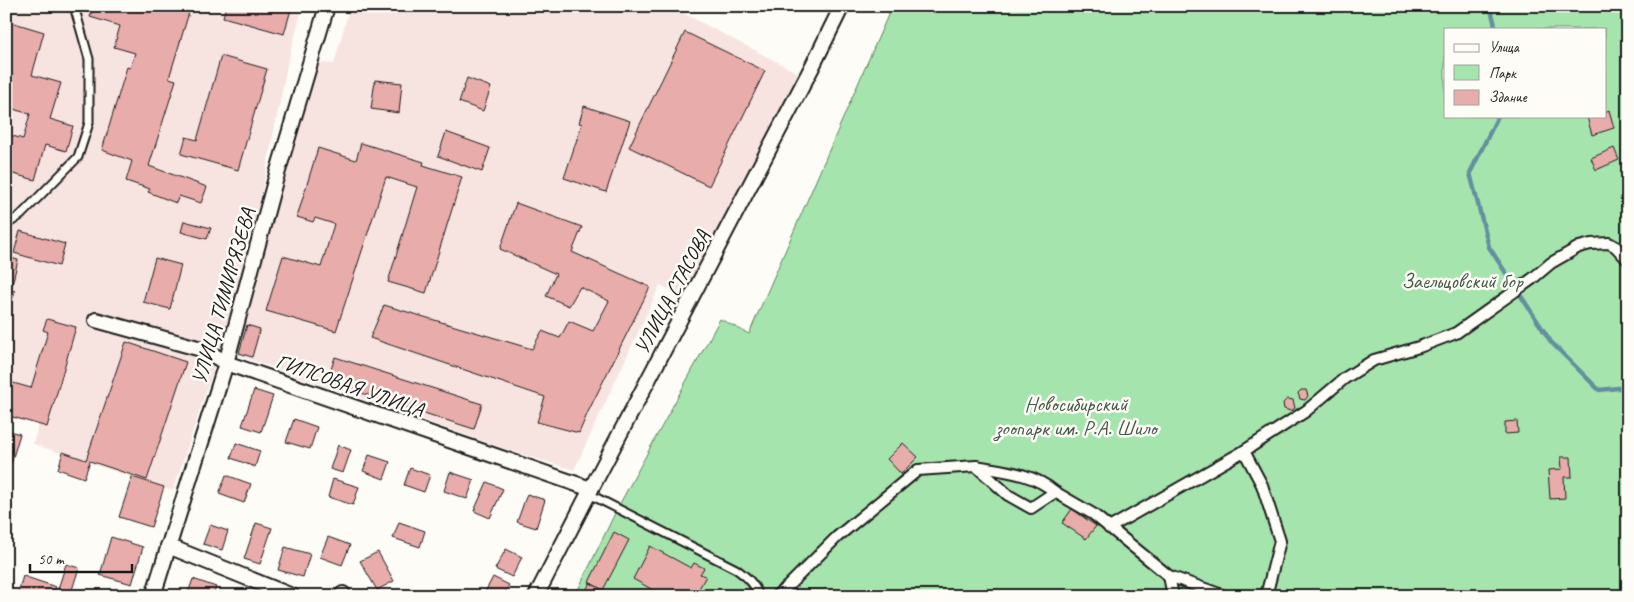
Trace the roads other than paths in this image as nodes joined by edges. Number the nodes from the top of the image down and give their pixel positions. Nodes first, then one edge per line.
1 (74, 6) edge
2 (327, 6) edge
3 (842, 6) edge
4 (6, 225) edge
5 (1628, 260) edge
6 (96, 320) dead end
7 (226, 363) junction
8 (1244, 450) junction
9 (976, 466) junction
10 (590, 491) junction
11 (1055, 492) junction
12 (1109, 528) junction
13 (168, 546) junction
14 (1169, 576) junction
15 (153, 596) edge
16 (292, 596) edge
17 (536, 596) edge
18 (759, 596) edge
19 (776, 596) edge
20 (1173, 596) edge
21 (1225, 596) edge
22 (1266, 596) edge

1 - 4 lane
2 - 7 street, УЛИЦА ТИМИРЯЗЕВА
3 - 10 street, УЛИЦА СТАСОВА
5 - 8 street
6 - 7 street, ГИПСОВАЯ УЛИЦА
7 - 10 street, ГИПСОВАЯ УЛИЦА
7 - 13 street, УЛИЦА ТИМИРЯЗЕВА
8 - 12 street
8 - 22 street
9 - 11 street
9 - 11 street
9 - 19 street
10 - 17 street, УЛИЦА СТАСОВА
10 - 18 lane
11 - 12 street
12 - 14 street
13 - 15 street, УЛИЦА ТИМИРЯЗЕВА
13 - 16 street
14 - 20 street
14 - 21 street

